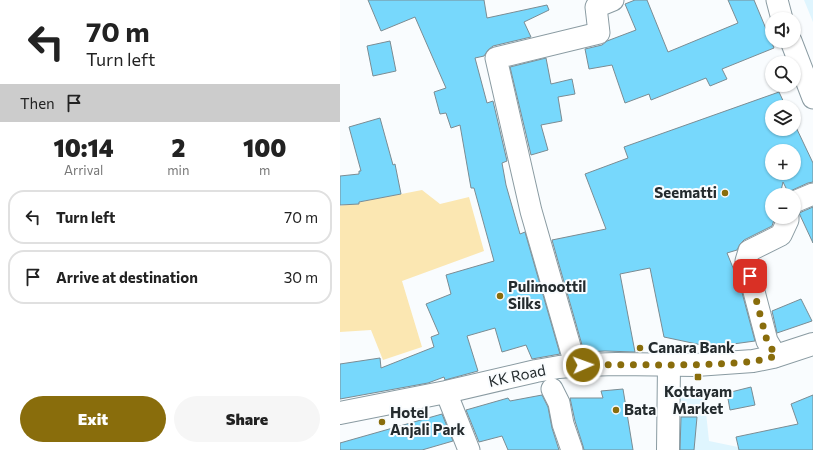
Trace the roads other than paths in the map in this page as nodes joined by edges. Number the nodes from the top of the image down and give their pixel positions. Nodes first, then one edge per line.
1 (613, 0) edge
2 (777, 0) edge
3 (780, 12) edge
4 (794, 48) edge
5 (813, 98) edge
6 (813, 194) edge
7 (801, 199) edge
8 (786, 224) edge
9 (813, 344) edge
10 (776, 356) junction
11 (575, 364) dead end
12 (669, 365) junction
13 (552, 389) dead end
14 (446, 392) junction
15 (340, 413) edge
16 (469, 450) edge
17 (572, 450) edge
18 (668, 450) edge

1 - 11 street
2 - 3 street
4 - 5 street
6 - 7 street
8 - 10 street
9 - 10 main road, KK Road
10 - 12 main road, KK Road
12 - 14 main road, KK Road
12 - 18 main road
13 - 17 street
14 - 15 main road, KK Road
14 - 16 street

